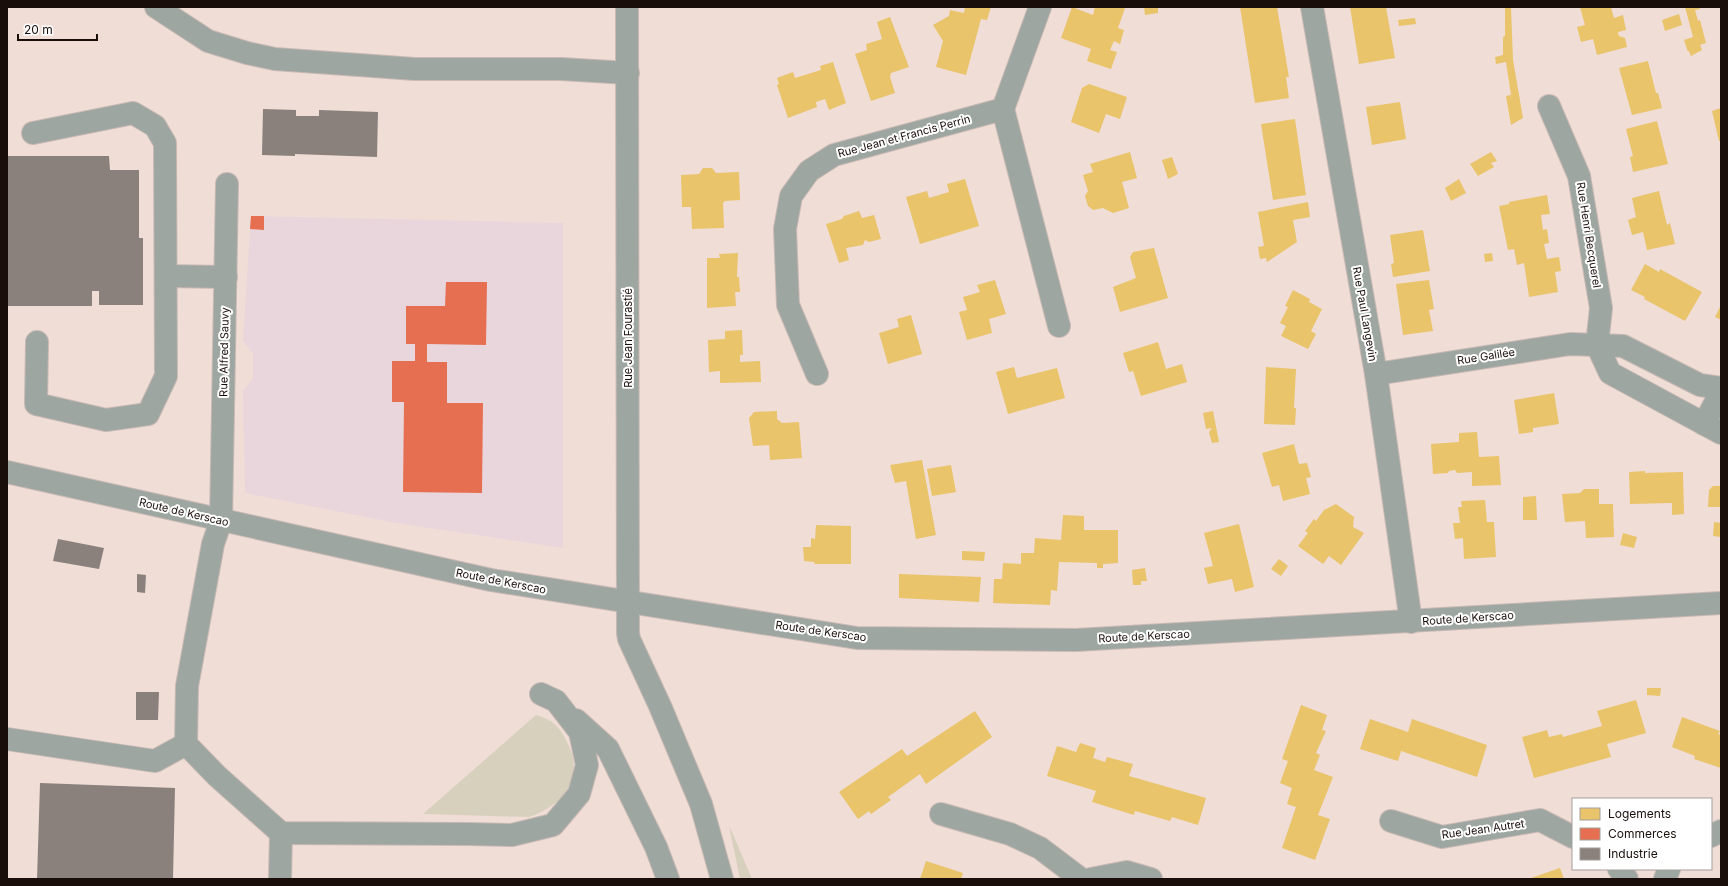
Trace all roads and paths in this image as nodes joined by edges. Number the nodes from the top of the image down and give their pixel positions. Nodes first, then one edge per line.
1 (156, 7) edge
2 (627, 7) edge
3 (1040, 7) edge
4 (1312, 7) edge
5 (628, 73) junction
6 (1549, 106) dead end
7 (1003, 109) junction
8 (33, 133) dead end
9 (227, 184) dead end
10 (166, 276) junction
11 (226, 277) junction
12 (1059, 326) dead end
13 (37, 342) dead end
14 (1597, 345) junction
15 (817, 374) dead end
16 (1376, 374) junction
17 (1721, 388) edge
18 (1721, 392) edge
19 (1713, 428) edge
20 (7, 472) edge
21 (221, 521) junction
22 (627, 602) junction
23 (1721, 603) edge
24 (1411, 622) junction
25 (7, 739) edge
26 (186, 744) junction
27 (941, 814) dead end
28 (1391, 821) dead end
29 (1721, 831) edge
30 (280, 833) junction
31 (1572, 836) edge
32 (1712, 836) edge
33 (1621, 870) edge
34 (280, 879) edge
35 (668, 879) edge
36 (722, 879) edge
37 (1081, 879) edge
38 (1091, 879) edge
39 (1151, 879) edge
40 (1628, 879) edge

1 - 5 street
2 - 5 street, Rue Jean Fourastié
3 - 7 street
4 - 16 street, Rue Paul Langevin
5 - 22 street, Rue Jean Fourastié
6 - 14 street, Rue Henri Becquerel
7 - 12 street
7 - 15 street, Rue Jean et Francis Perrin
8 - 10 street
9 - 11 street, Rue Alfred Sauvy
10 - 11 street
10 - 13 street
11 - 21 street, Rue Alfred Sauvy
14 - 16 street, Rue Galilée
14 - 17 street, Rue Galilée
14 - 19 street
16 - 24 street, Rue Paul Langevin
18 - 19 street
20 - 21 street, Route de Kerscao
21 - 22 street, Route de Kerscao
21 - 26 street, Rue Alfred Sauvy
22 - 24 street, Route de Kerscao
22 - 36 street, Rue Jean Fourastié
23 - 24 street, Route de Kerscao
25 - 26 street
26 - 30 street
27 - 37 street
28 - 31 street, Rue Jean Autret
29 - 32 street
30 - 34 street
30 - 35 street
33 - 40 street
38 - 39 street

